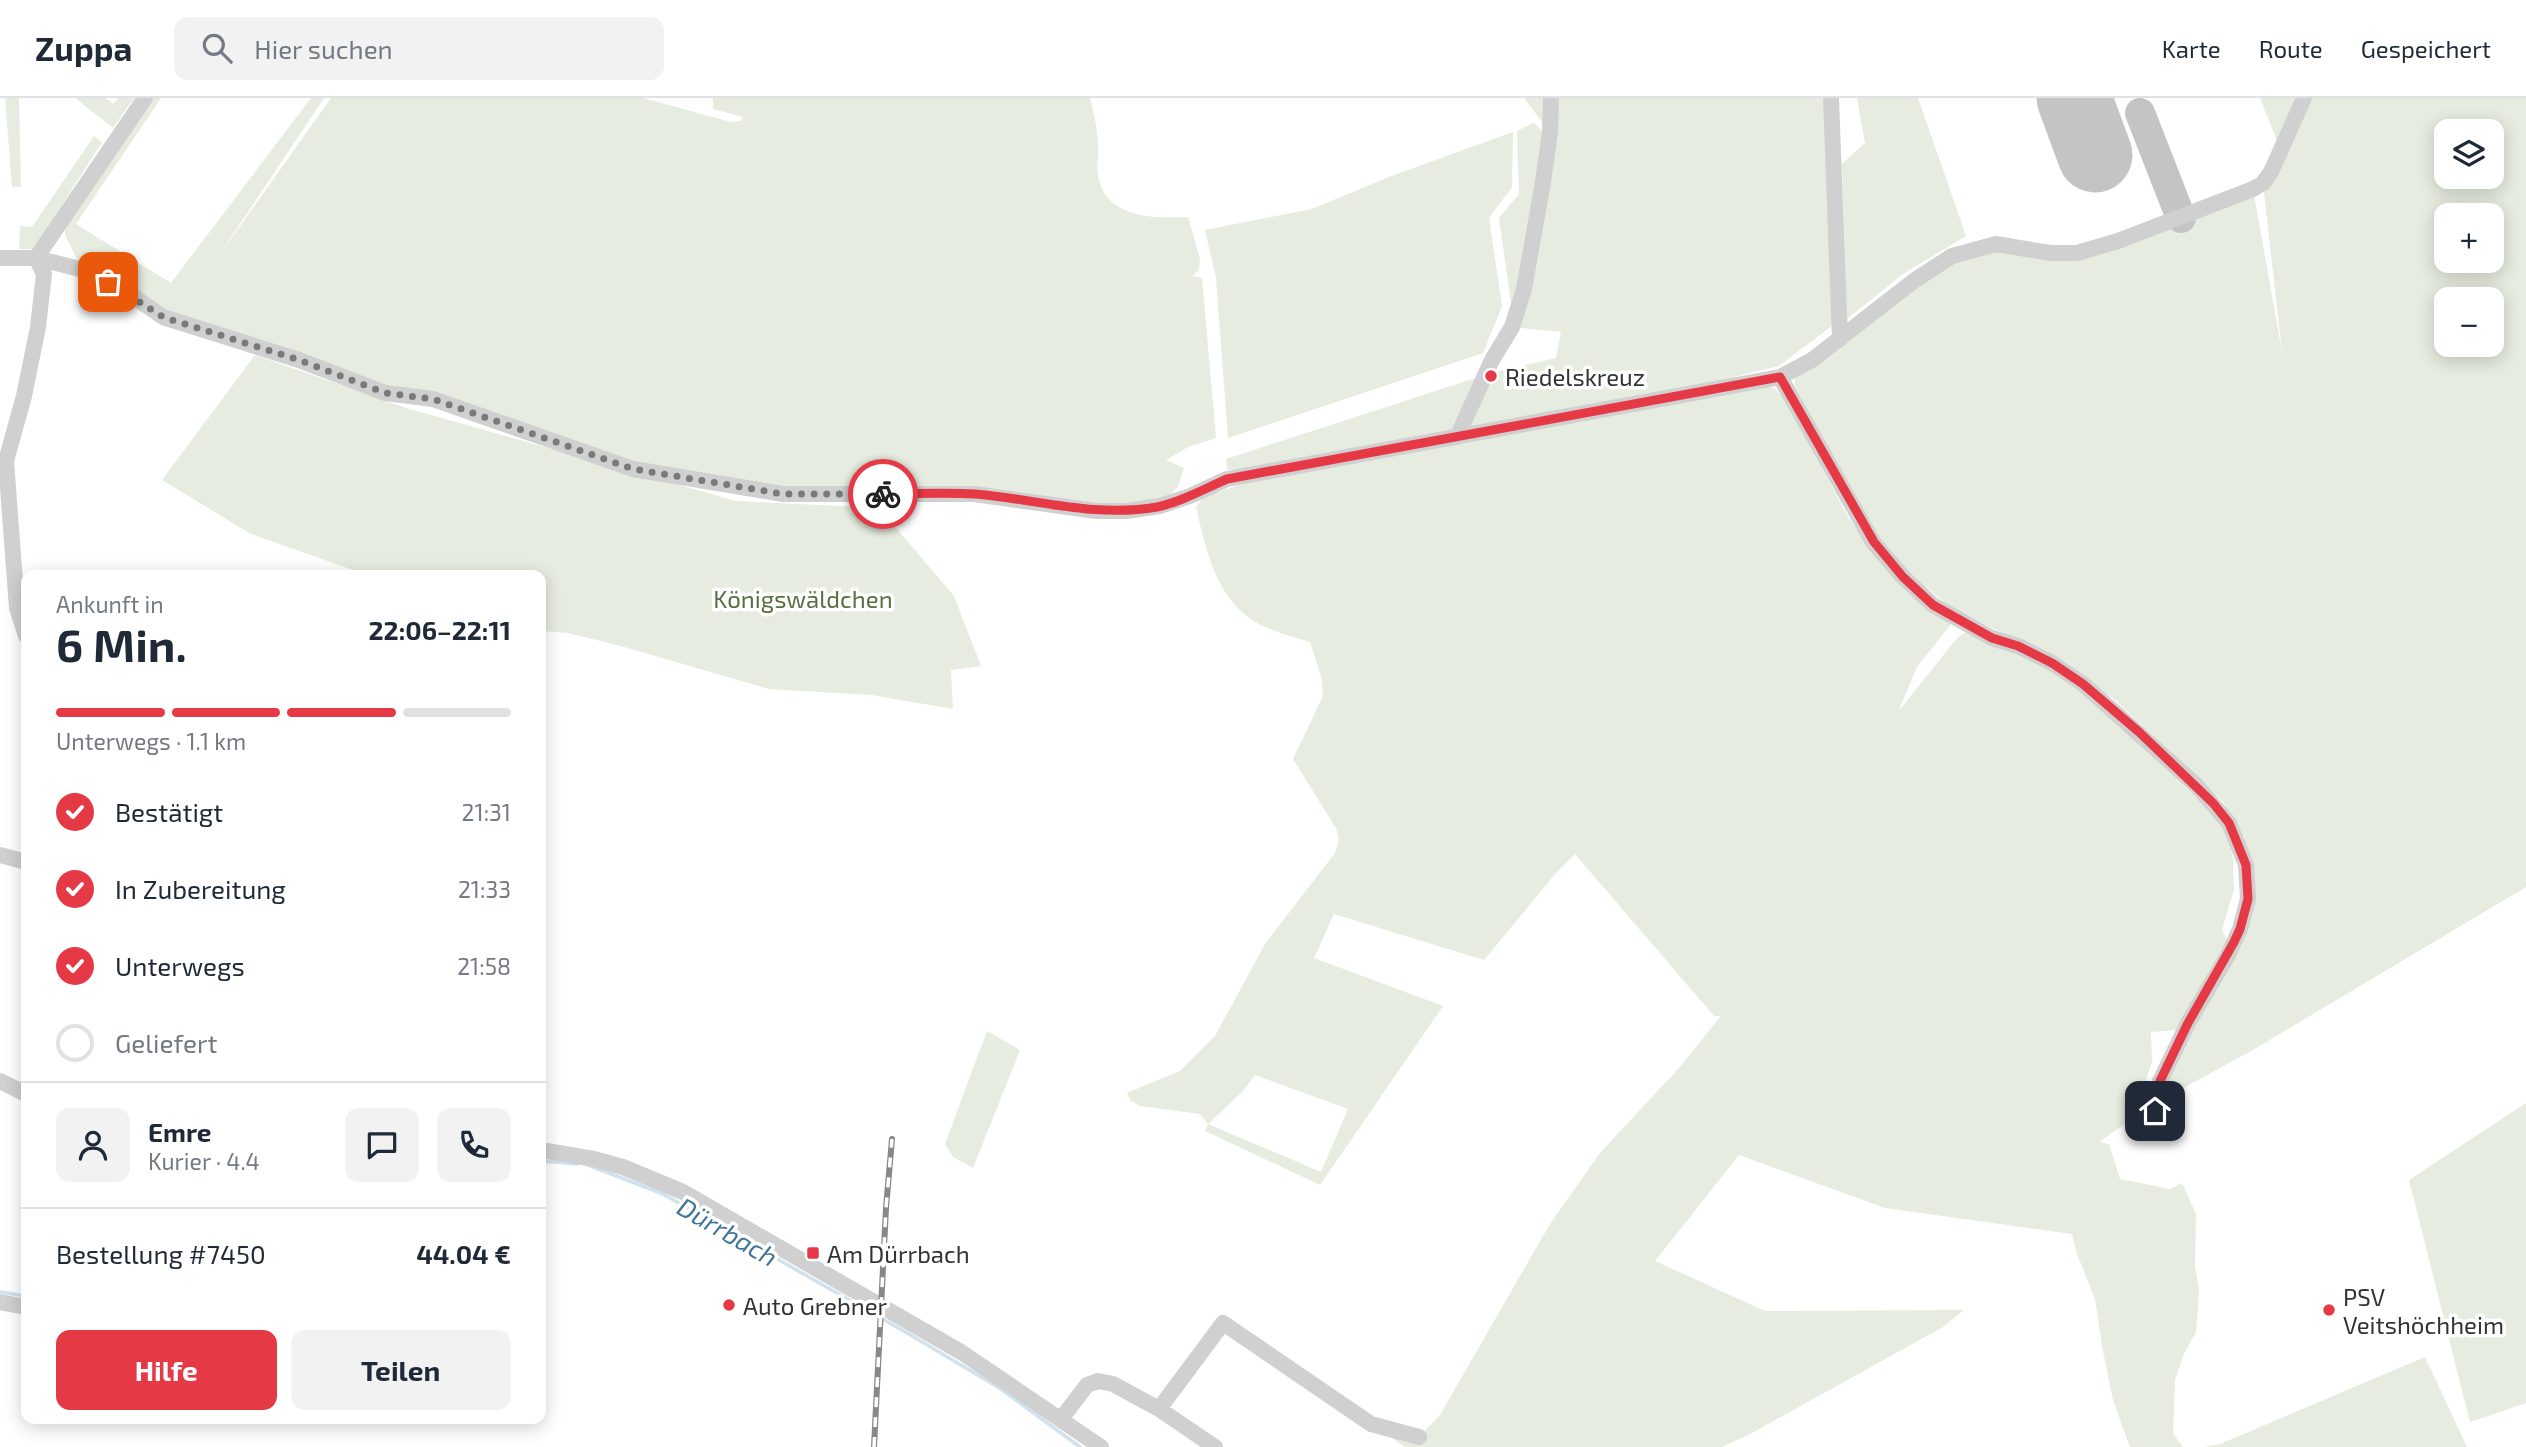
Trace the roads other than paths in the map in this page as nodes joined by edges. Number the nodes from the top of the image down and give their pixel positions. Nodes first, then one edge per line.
1 (145, 98) edge
2 (1551, 98) edge
3 (1831, 98) edge
4 (2304, 98) edge
5 (0, 258) edge
6 (36, 258) junction
7 (1840, 339) junction
8 (1780, 377) junction
9 (1457, 437) junction
10 (21, 618) edge
11 (0, 855) edge
12 (21, 861) edge
13 (0, 1081) edge
14 (21, 1092) edge
15 (2155, 1111) dead end
16 (546, 1151) edge
17 (0, 1302) edge
18 (21, 1306) edge
19 (1159, 1409) junction
20 (1061, 1419) junction
21 (1419, 1437) dead end
22 (1101, 1447) edge
23 (1215, 1447) edge

1 - 6 street
2 - 9 street
3 - 7 street
4 - 7 street
5 - 6 street
6 - 9 street
6 - 10 street
7 - 8 street
8 - 9 street
8 - 15 street
11 - 12 street
13 - 14 street
16 - 20 street
17 - 18 street
19 - 20 street
19 - 21 street
19 - 23 street
20 - 22 street

